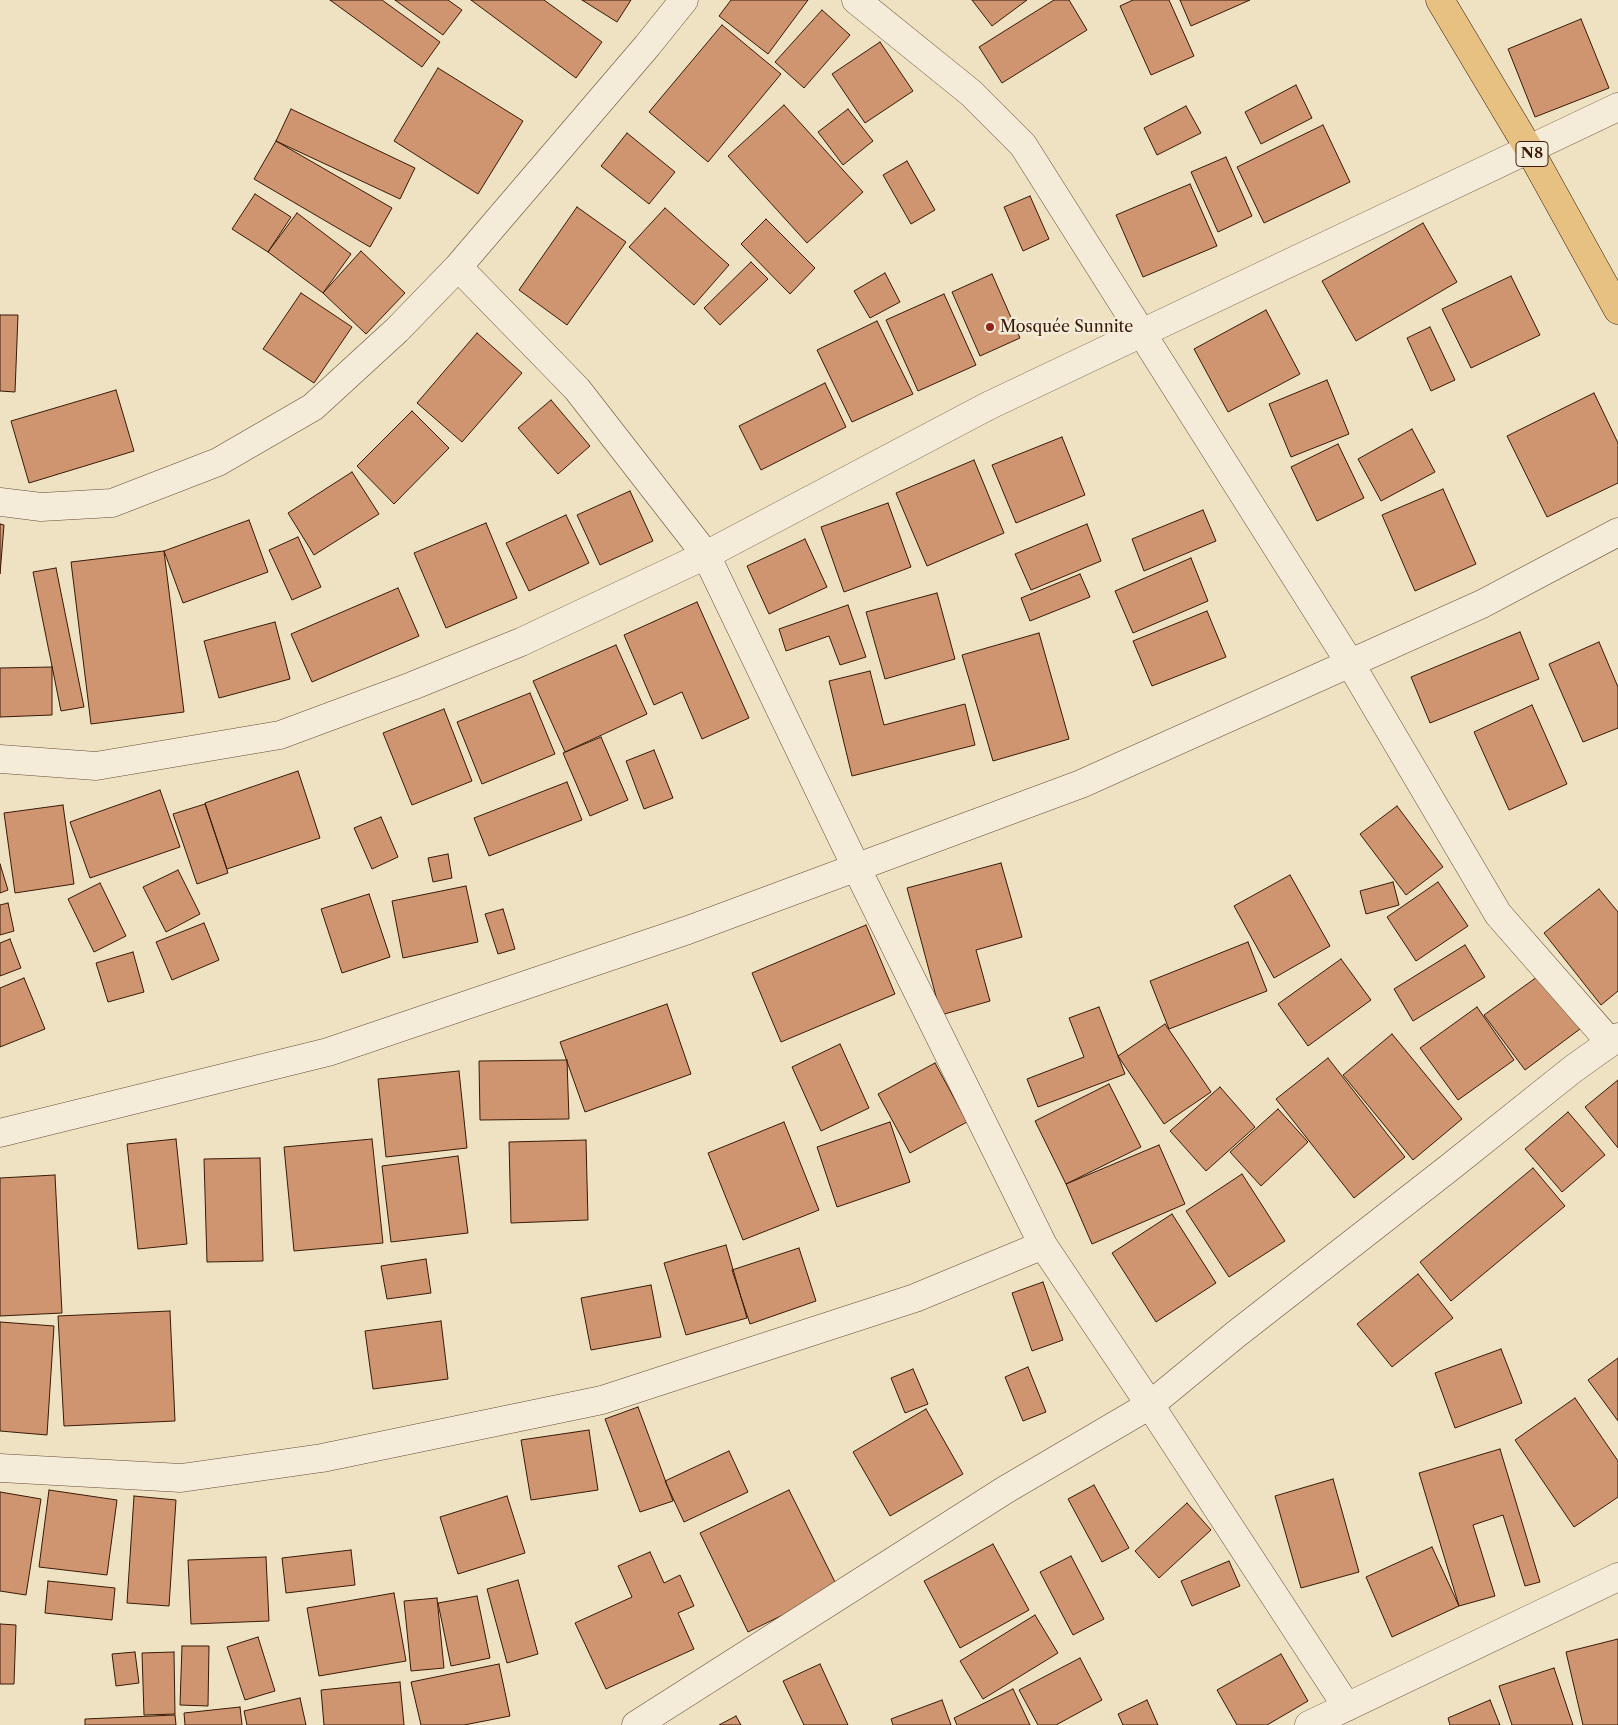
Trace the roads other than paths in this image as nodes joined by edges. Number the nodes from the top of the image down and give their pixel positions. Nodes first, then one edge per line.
1 (684, 0) edge
2 (856, 0) edge
3 (1440, 0) edge
4 (1618, 107) edge
5 (1529, 150) junction
6 (458, 266) junction
7 (1618, 310) edge
8 (1142, 333) junction
9 (0, 502) edge
10 (1618, 532) edge
11 (706, 554) junction
12 (1350, 663) junction
13 (0, 759) edge
14 (856, 867) junction
15 (1614, 1040) edge
16 (0, 1132) edge
17 (1043, 1245) junction
18 (1150, 1405) junction
19 (0, 1468) edge
20 (1618, 1576) edge
21 (1347, 1707) junction
22 (636, 1725) edge
23 (1309, 1725) edge

1 - 6 street
2 - 8 street
3 - 5 highway, N8
4 - 5 street
5 - 7 highway, N8
5 - 8 street
6 - 9 street
6 - 11 street
8 - 11 street
8 - 12 street
10 - 12 street
11 - 13 street
11 - 14 street
12 - 14 street
12 - 15 street
14 - 16 street
14 - 17 street
15 - 18 street
17 - 18 street
17 - 19 street
18 - 21 street
18 - 22 street
20 - 21 street
21 - 23 street

